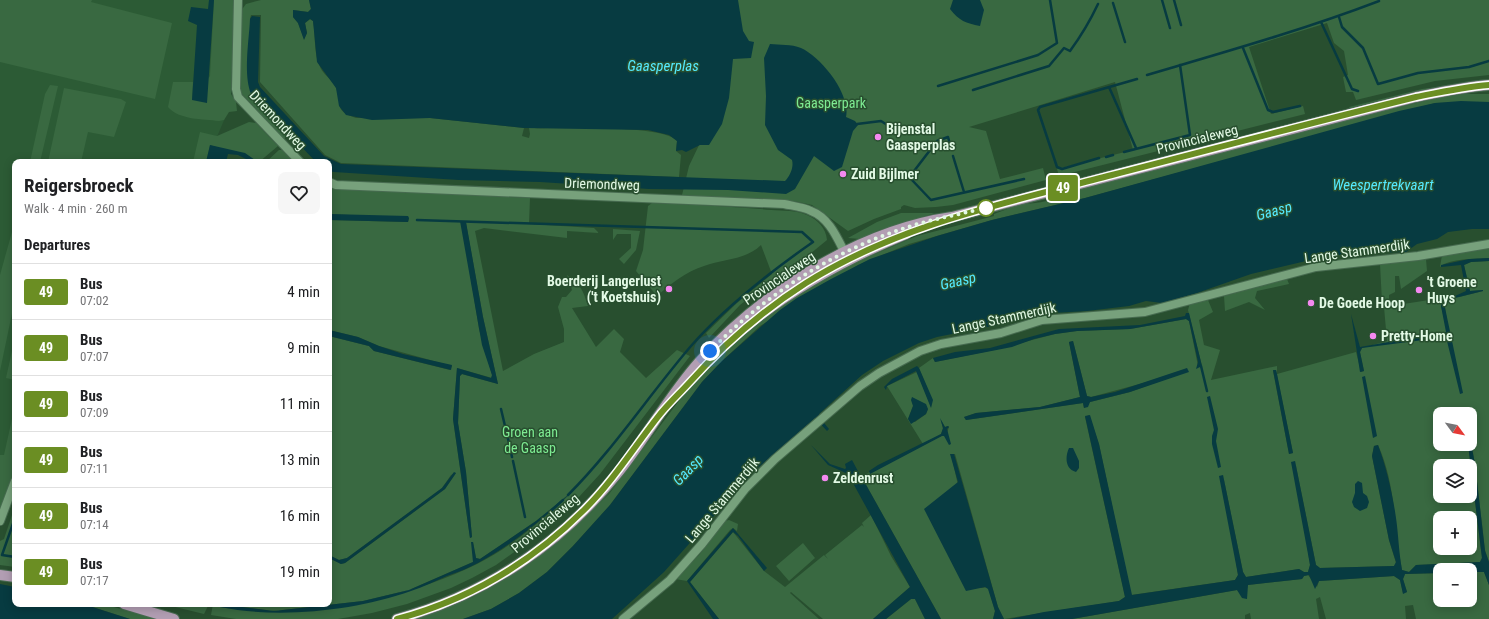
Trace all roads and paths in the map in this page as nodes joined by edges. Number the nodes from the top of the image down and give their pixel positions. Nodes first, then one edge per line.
1 (238, 0) edge
2 (1489, 85) edge
3 (1449, 91) junction
4 (1489, 91) edge
5 (297, 159) edge
6 (332, 183) edge
7 (1489, 244) edge
8 (846, 256) junction
9 (12, 489) edge
10 (0, 522) edge
11 (0, 575) edge
12 (12, 577) edge
13 (134, 607) edge
14 (174, 619) edge
15 (397, 619) edge
16 (623, 619) edge

1 - 5 street, Driemondweg
2 - 3 main road, Provincialeweg
3 - 4 main road, Provincialeweg
3 - 8 main road, Provincialeweg
6 - 8 street, Driemondweg
7 - 16 street, Lange Stammerdijk
8 - 15 main road, Provincialeweg
9 - 10 street
11 - 12 main road
13 - 14 main road

